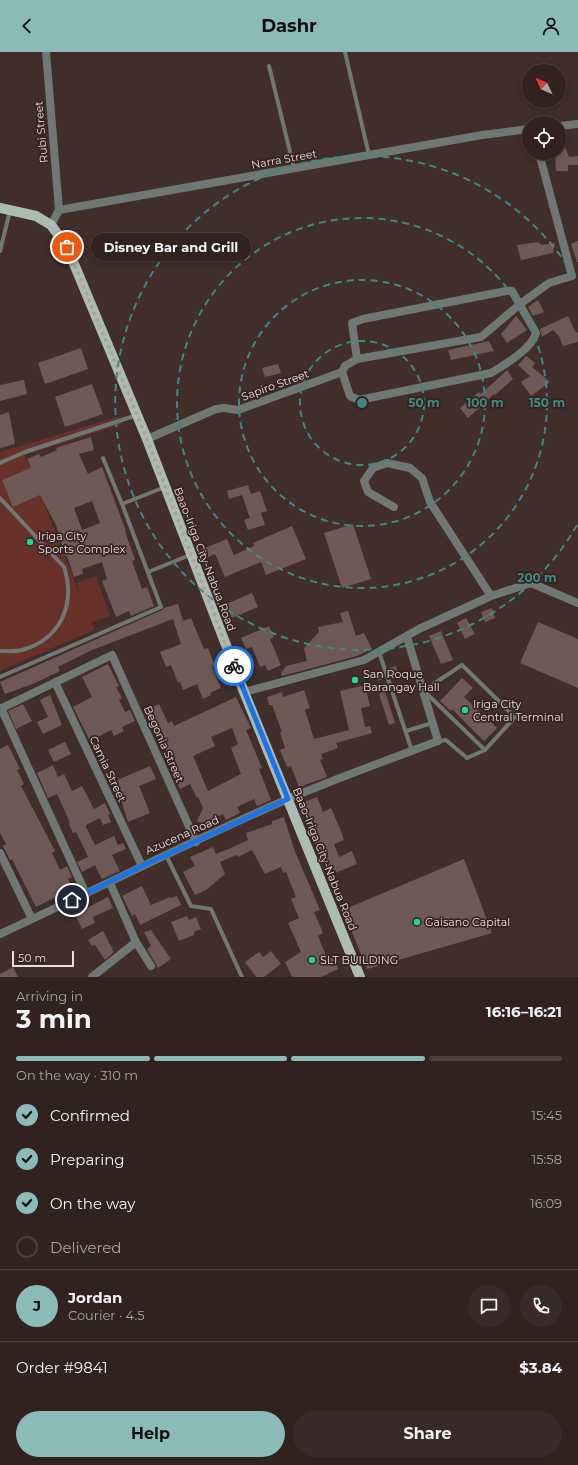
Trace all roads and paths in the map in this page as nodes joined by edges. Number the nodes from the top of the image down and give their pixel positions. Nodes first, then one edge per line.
1 (46, 52) edge
2 (345, 52) edge
3 (269, 66) dead end
4 (578, 124) edge
5 (566, 125) edge
6 (522, 130) edge
7 (369, 155) junction
8 (541, 160) edge
9 (294, 168) junction
10 (5, 209) edge
11 (59, 210) junction
12 (51, 225) junction
13 (0, 252) edge
14 (520, 304) junction
15 (357, 359) junction
16 (342, 372) junction
17 (137, 415) junction
18 (147, 439) junction
19 (103, 458) dead end
20 (0, 463) edge
21 (164, 487) junction
22 (0, 498) edge
23 (122, 504) junction
24 (394, 507) dead end
25 (192, 554) junction
26 (148, 572) junction
27 (491, 596) junction
28 (578, 604) edge
29 (407, 637) junction
30 (0, 651) edge
31 (379, 652) junction
32 (0, 677) edge
33 (55, 682) junction
34 (423, 691) junction
35 (244, 692) junction
36 (0, 708) edge
37 (432, 723) junction
38 (406, 731) junction
39 (438, 741) junction
40 (485, 750) junction
41 (412, 751) junction
42 (288, 799) junction
43 (196, 842) junction
44 (0, 853) edge
45 (166, 855) junction
46 (142, 866) junction
47 (110, 883) junction
48 (86, 894) junction
49 (32, 919) junction
50 (0, 934) edge
51 (136, 942) junction
52 (151, 966) dead end
53 (92, 977) edge
54 (242, 977) edge
55 (360, 977) edge

1 - 11 street, Rubi Street
2 - 7 lane
3 - 9 lane
4 - 5 street
6 - 7 street, Narra Street
7 - 9 street, Narra Street
8 - 14 street
9 - 11 street, Narra Street
10 - 12 main road, Baao-Iriga City-Nabua Road
10 - 13 lane
11 - 12 street
12 - 17 main road, Baao-Iriga City-Nabua Road
14 - 15 street
14 - 15 street
14 - 16 street
15 - 16 street
16 - 18 street, Sapiro Street
17 - 18 main road, Baao-Iriga City-Nabua Road
17 - 20 lane
18 - 21 main road, Baao-Iriga City-Nabua Road
19 - 23 lane
21 - 23 lane
21 - 25 main road, Baao-Iriga City-Nabua Road
22 - 30 lane
23 - 26 lane
24 - 27 street
25 - 26 lane
25 - 35 main road, Baao-Iriga City-Nabua Road
26 - 32 lane
27 - 28 street
27 - 29 street
29 - 31 street
29 - 34 street
31 - 35 street
31 - 38 lane
33 - 36 street
33 - 43 street, Begonia Street
33 - 46 street, Camia Street
34 - 37 street
34 - 40 lane
34 - 40 lane
35 - 42 main road, Baao-Iriga City-Nabua Road
36 - 48 street
37 - 38 lane
37 - 39 street
38 - 41 lane
39 - 40 lane
39 - 41 street, Azucena Road
41 - 42 street, Azucena Road
42 - 43 street, Azucena Road
42 - 55 main road, Baao-Iriga City-Nabua Road
43 - 45 street, Azucena Road
44 - 49 street
45 - 46 street, Azucena Road
45 - 54 lane
46 - 47 street, Azucena Road
47 - 48 street, Azucena Road
47 - 51 street
48 - 49 street, Azucena Road
49 - 50 street, Azucena Road
51 - 52 street
51 - 53 street

